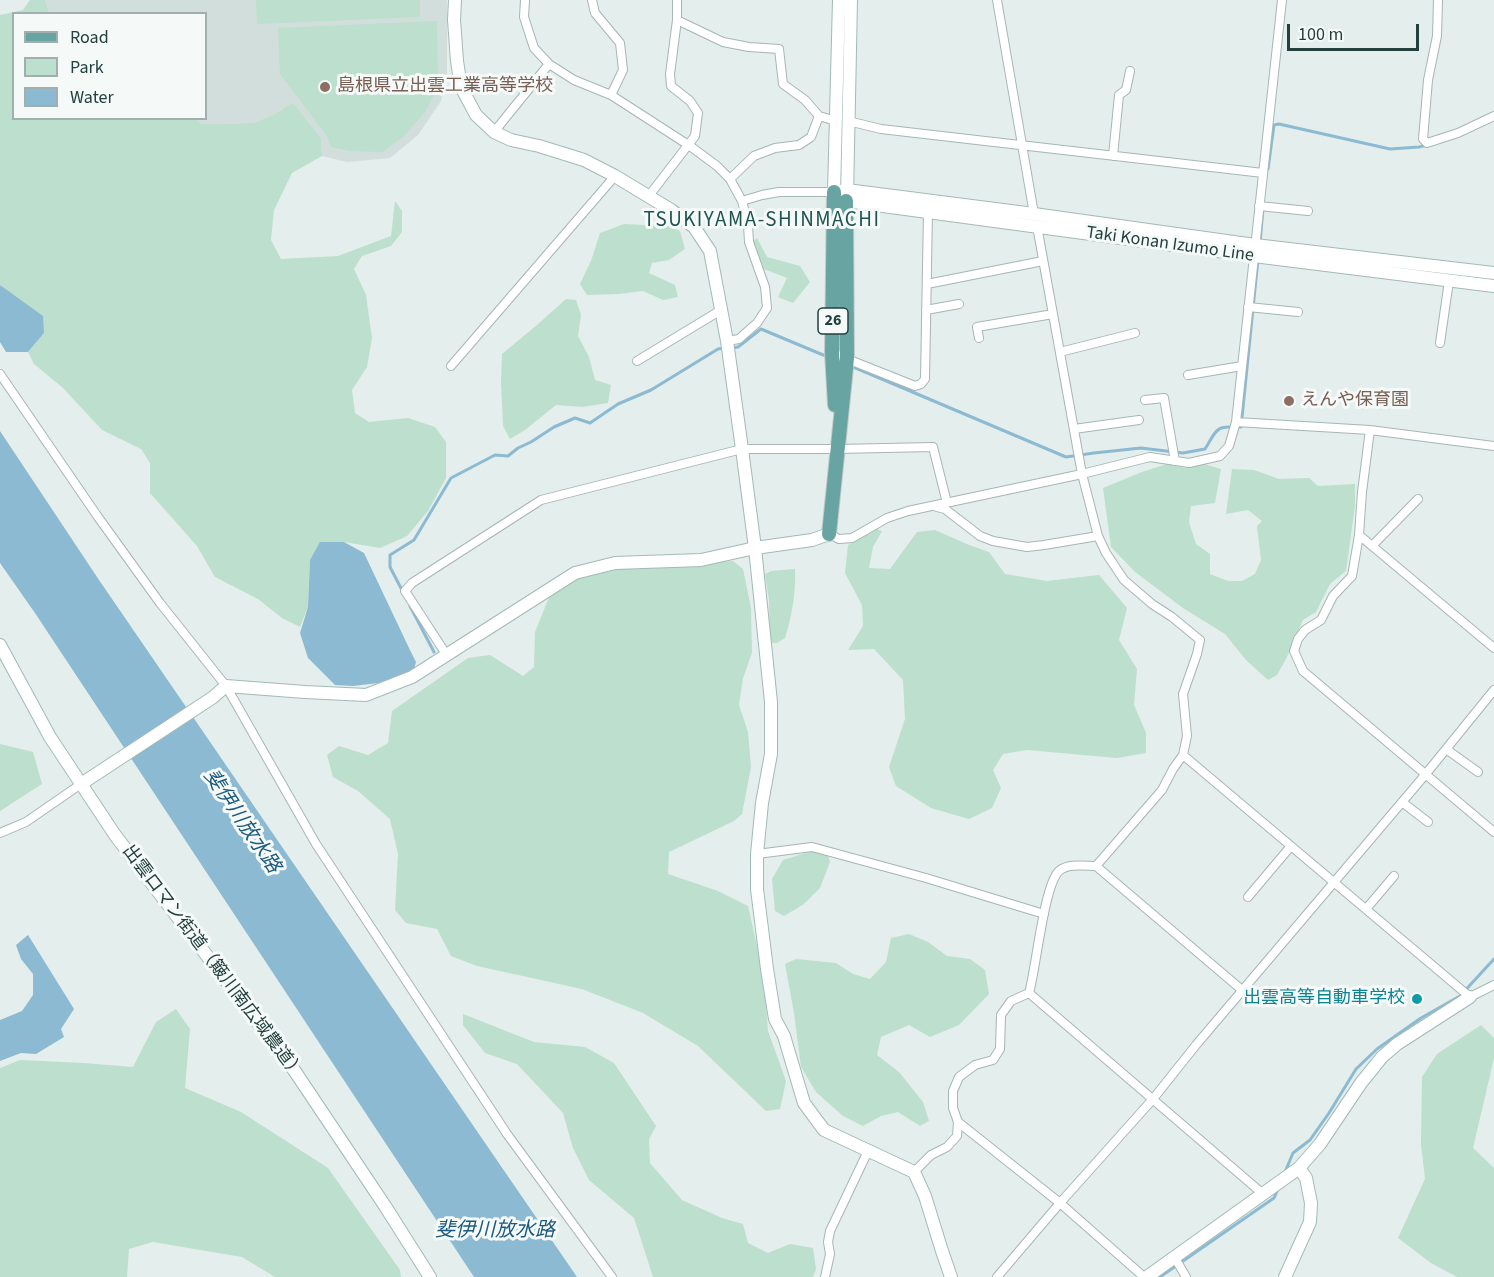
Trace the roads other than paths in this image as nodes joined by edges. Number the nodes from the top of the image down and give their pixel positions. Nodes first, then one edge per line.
1 (455, 0) edge
2 (525, 0) edge
3 (592, 0) edge
4 (677, 0) edge
5 (839, 0) edge
6 (851, 0) edge
7 (997, 0) edge
8 (1282, 0) edge
9 (1438, 0) edge
10 (678, 20) junction
11 (549, 64) junction
12 (1130, 71) dead end
13 (611, 95) junction
14 (819, 116) junction
15 (1494, 116) edge
16 (842, 121) junction
17 (494, 132) junction
18 (690, 146) junction
19 (1023, 146) junction
20 (1113, 156) junction
21 (1263, 173) junction
22 (615, 176) junction
23 (730, 179) junction
24 (843, 194) junction
25 (648, 197) junction
26 (742, 201) junction
27 (1259, 206) junction
28 (1308, 211) dead end
29 (928, 212) junction
30 (1036, 220) junction
31 (1254, 251) junction
32 (1043, 261) junction
33 (1494, 273) edge
34 (1449, 281) junction
35 (927, 284) junction
36 (1494, 286) edge
37 (959, 304) dead end
38 (1248, 307) junction
39 (721, 310) junction
40 (926, 310) junction
41 (1298, 312) dead end
42 (1053, 314) junction
43 (1135, 333) dead end
44 (979, 338) dead end
45 (727, 341) junction
46 (1440, 344) dead end
47 (1060, 352) junction
48 (832, 353) junction
49 (847, 358) junction
50 (637, 361) dead end
51 (451, 366) dead end
52 (1242, 366) junction
53 (0, 374) edge
54 (1188, 375) dead end
55 (1145, 400) dead end
56 (1139, 420) dead end
57 (1236, 422) junction
58 (1074, 429) junction
59 (1370, 430) junction
60 (1494, 446) edge
61 (742, 449) junction
62 (837, 449) junction
63 (1175, 461) junction
64 (1082, 474) junction
65 (1418, 499) dead end
66 (947, 503) junction
67 (933, 506) junction
68 (829, 534) junction
69 (1359, 535) junction
70 (1098, 536) junction
71 (1372, 546) junction
72 (756, 548) junction
73 (0, 645) edge
74 (1494, 648) edge
75 (446, 654) junction
76 (226, 686) junction
77 (1494, 690) edge
78 (1446, 749) junction
79 (1183, 755) junction
80 (1478, 772) dead end
81 (1425, 775) junction
82 (81, 784) junction
83 (1402, 802) junction
84 (1428, 822) dead end
85 (1494, 832) edge
86 (0, 833) edge
87 (1291, 846) junction
88 (757, 854) junction
89 (1096, 866) junction
90 (1394, 876) dead end
91 (1334, 882) junction
92 (1248, 897) dead end
93 (1366, 909) junction
94 (1044, 914) junction
95 (1494, 985) edge
96 (1242, 990) junction
97 (1029, 993) junction
98 (1470, 997) junction
99 (1153, 1100) junction
100 (958, 1122) junction
101 (868, 1151) junction
102 (1299, 1168) junction
103 (914, 1172) junction
104 (1263, 1194) junction
105 (1060, 1203) junction
106 (1175, 1258) junction
107 (430, 1277) edge
108 (612, 1277) edge
109 (825, 1277) edge
110 (951, 1277) edge
111 (997, 1277) edge
112 (1146, 1277) edge
113 (1186, 1277) edge
114 (1285, 1277) edge

1 - 17 street
2 - 11 street
3 - 13 street
4 - 10 street
5 - 16 street
6 - 16 street
7 - 19 street
8 - 21 street
9 - 15 street
10 - 14 street
10 - 18 street
11 - 13 street
11 - 17 street
12 - 20 street
13 - 18 street
14 - 16 street
14 - 23 street
16 - 19 street
16 - 24 street
17 - 22 street
18 - 23 street
18 - 25 street
19 - 20 street
19 - 30 street
20 - 21 street
21 - 27 street
22 - 25 street
22 - 51 street
23 - 26 street
24 - 26 street
24 - 29 street, Taki Konan Izumo Line
24 - 30 street, Taki Konan Izumo Line
24 - 48 main road, 26
24 - 49 main road, 26
25 - 39 street
26 - 45 street
27 - 28 street
27 - 31 street
29 - 30 street, Taki Konan Izumo Line
29 - 35 street
30 - 31 street, Taki Konan Izumo Line
30 - 32 street
31 - 33 street, Taki Konan Izumo Line
31 - 34 street, Taki Konan Izumo Line
31 - 38 street
32 - 35 street
32 - 42 street
34 - 36 street, Taki Konan Izumo Line
34 - 46 street
35 - 40 street
37 - 40 street
38 - 41 street
38 - 52 street
39 - 45 street
39 - 50 street
40 - 49 street
42 - 44 street
42 - 47 street
43 - 47 street
45 - 61 street
47 - 58 street
48 - 49 street
48 - 62 main road, 26
49 - 62 main road, 26
52 - 54 street
52 - 57 street
53 - 76 street
55 - 63 street
56 - 58 street
57 - 59 street
57 - 63 street
58 - 64 street
59 - 60 street
59 - 69 street
61 - 62 street
61 - 72 street
61 - 75 street
62 - 66 street
62 - 68 main road, 26
63 - 64 street
64 - 66 street
64 - 70 street
65 - 71 street
66 - 67 street
67 - 68 street
67 - 70 street
68 - 72 street
69 - 71 street
69 - 81 street
70 - 79 street
71 - 74 street
72 - 75 street
72 - 88 street
73 - 82 street, 出雲ロマン街道（簸川南広域農道）
75 - 76 street
76 - 82 street
76 - 108 street
77 - 78 street
78 - 80 street
78 - 81 street
79 - 87 street
79 - 89 street
81 - 83 street
81 - 85 street
82 - 86 street
82 - 107 street, 出雲ロマン街道（簸川南広域農道）
83 - 84 street
83 - 91 street
87 - 91 street
87 - 92 street
88 - 94 street
88 - 101 street
89 - 94 street
89 - 96 street
90 - 93 street
91 - 93 street
91 - 96 street
93 - 98 street
94 - 97 street
95 - 98 street
96 - 99 street
97 - 99 street
97 - 100 street
98 - 102 street
99 - 104 street
99 - 105 street
100 - 103 street
100 - 105 street
101 - 103 street
101 - 109 street
102 - 104 street
102 - 114 street
103 - 110 street
104 - 106 street
105 - 111 street
105 - 112 street
106 - 112 street
106 - 113 street

